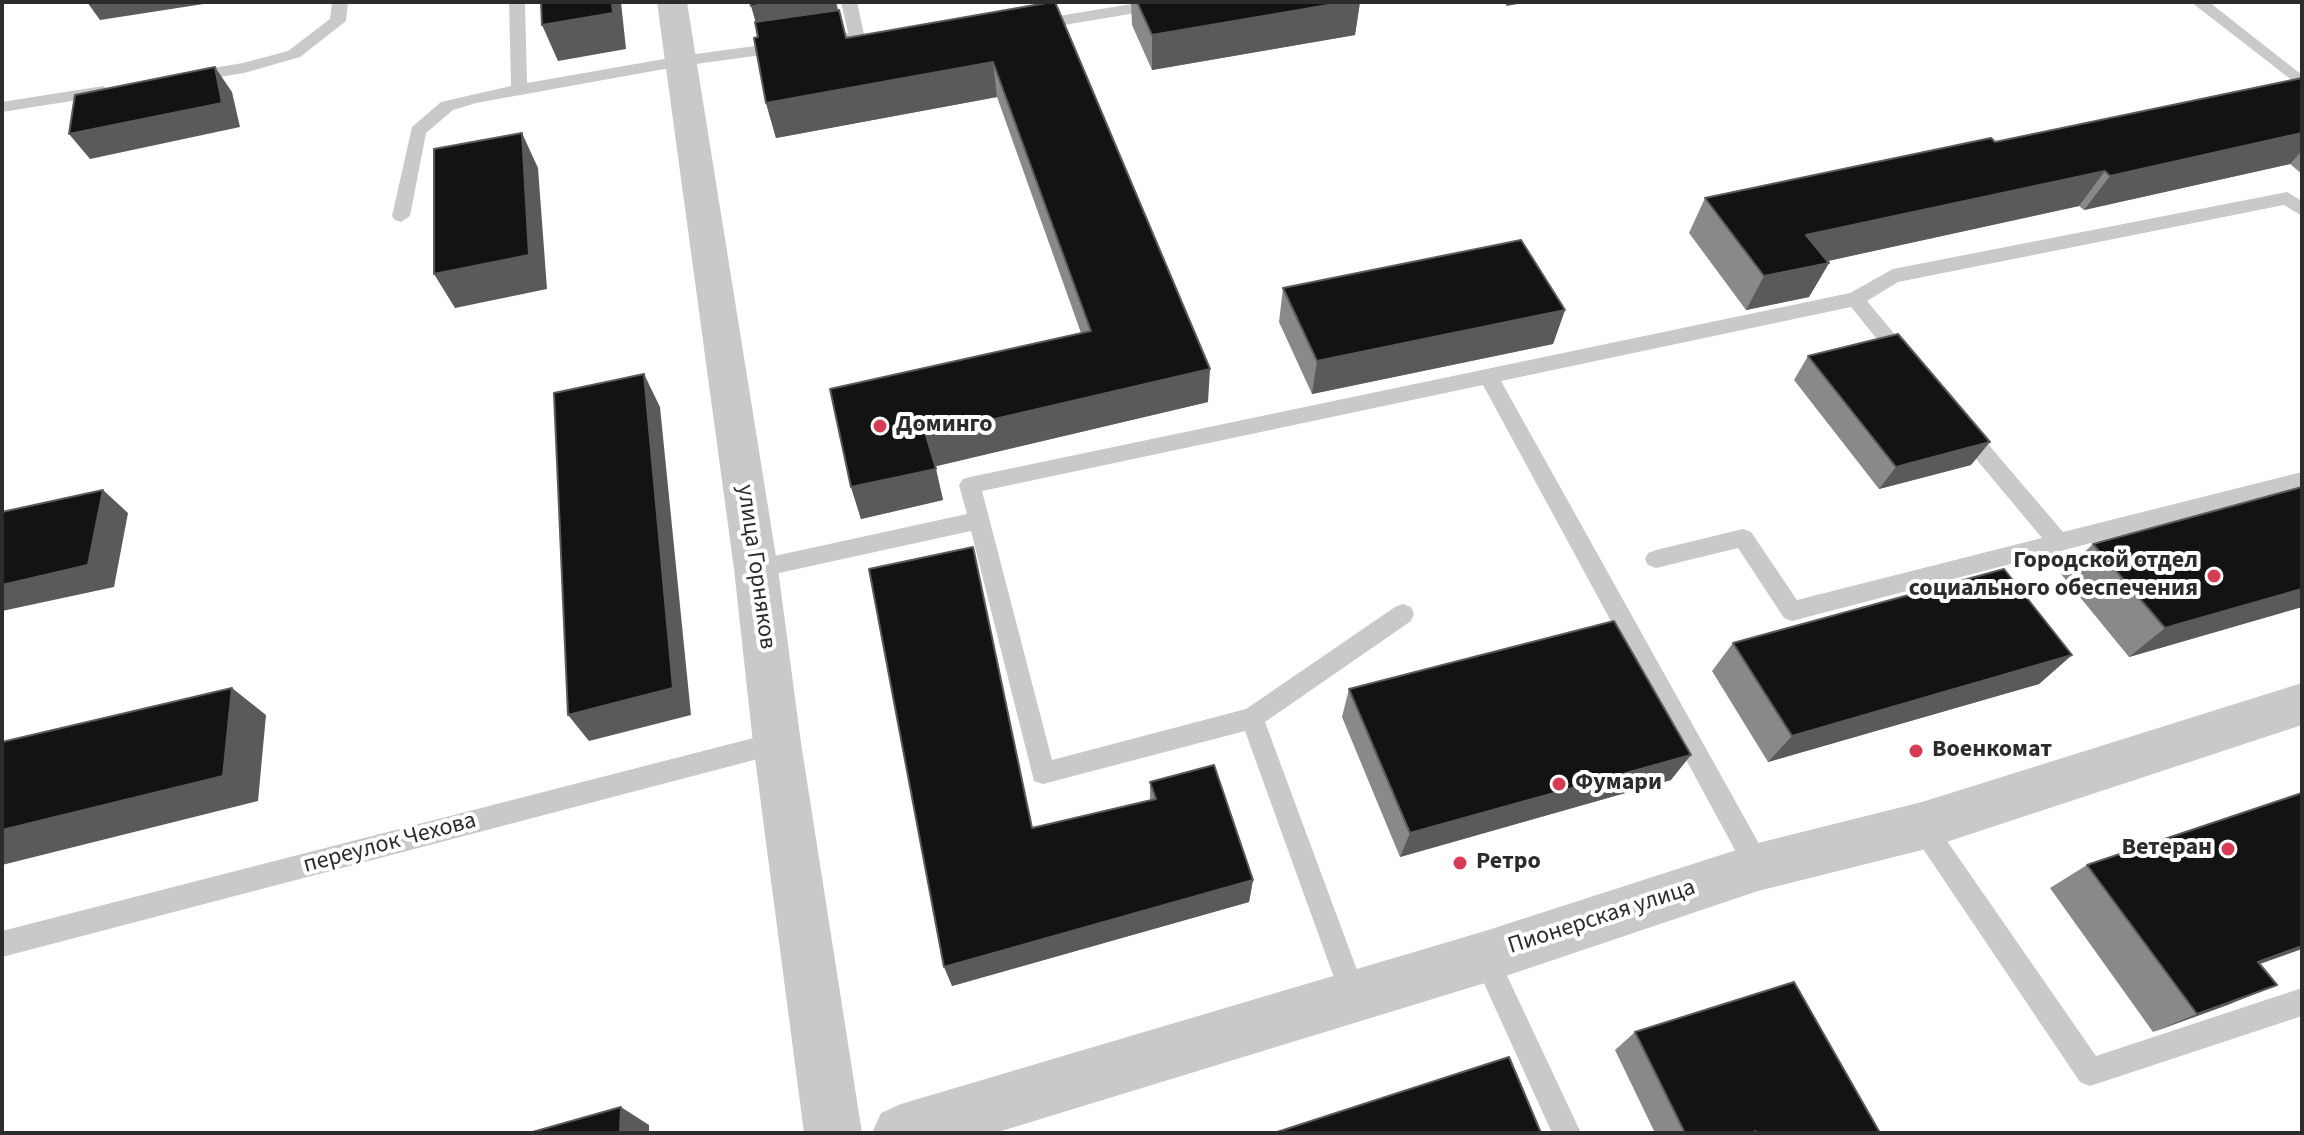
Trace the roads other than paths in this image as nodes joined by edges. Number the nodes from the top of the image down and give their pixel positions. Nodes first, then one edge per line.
1 (340, 2) edge
2 (517, 2) edge
3 (672, 2) edge
4 (849, 2) edge
5 (1172, 2) edge
6 (2199, 2) edge
7 (1016, 28) edge
8 (856, 36) junction
9 (876, 52) edge
10 (681, 61) junction
11 (169, 80) edge
12 (2302, 83) edge
13 (123, 87) edge
14 (519, 90) junction
15 (2, 107) edge
16 (2302, 210) edge
17 (401, 216) dead end
18 (1855, 299) junction
19 (1916, 373) edge
20 (1488, 376) junction
21 (1947, 409) edge
22 (2302, 480) edge
23 (980, 520) junction
24 (2059, 543) junction
25 (1656, 559) dead end
26 (756, 569) junction
27 (1403, 614) dead end
28 (2302, 704) edge
29 (1252, 718) junction
30 (777, 743) junction
31 (1922, 826) junction
32 (1758, 867) junction
33 (2, 944) edge
34 (1485, 957) junction
35 (1354, 997) junction
36 (2302, 1002) edge
37 (833, 1133) edge
38 (901, 1133) edge
39 (1567, 1133) edge

1 - 11 lane
2 - 14 lane
3 - 10 street, улица Горняков
4 - 8 lane
5 - 7 lane
6 - 12 lane
8 - 9 lane
8 - 10 lane
10 - 14 lane
10 - 26 street, улица Горняков
13 - 15 lane
14 - 17 lane
16 - 18 lane
18 - 19 lane
18 - 20 lane
20 - 23 lane
20 - 32 lane
21 - 24 lane
22 - 24 lane
23 - 26 lane
23 - 29 lane
24 - 25 lane
26 - 30 street, улица Горняков
27 - 29 lane
28 - 31 street, Пионерская улица
29 - 35 lane
30 - 33 lane, переулок Чехова
30 - 37 street, улица Горняков
31 - 32 street, Пионерская улица
31 - 36 lane
32 - 34 street, Пионерская улица
34 - 35 street, Пионерская улица
34 - 39 lane
35 - 38 street, Пионерская улица

